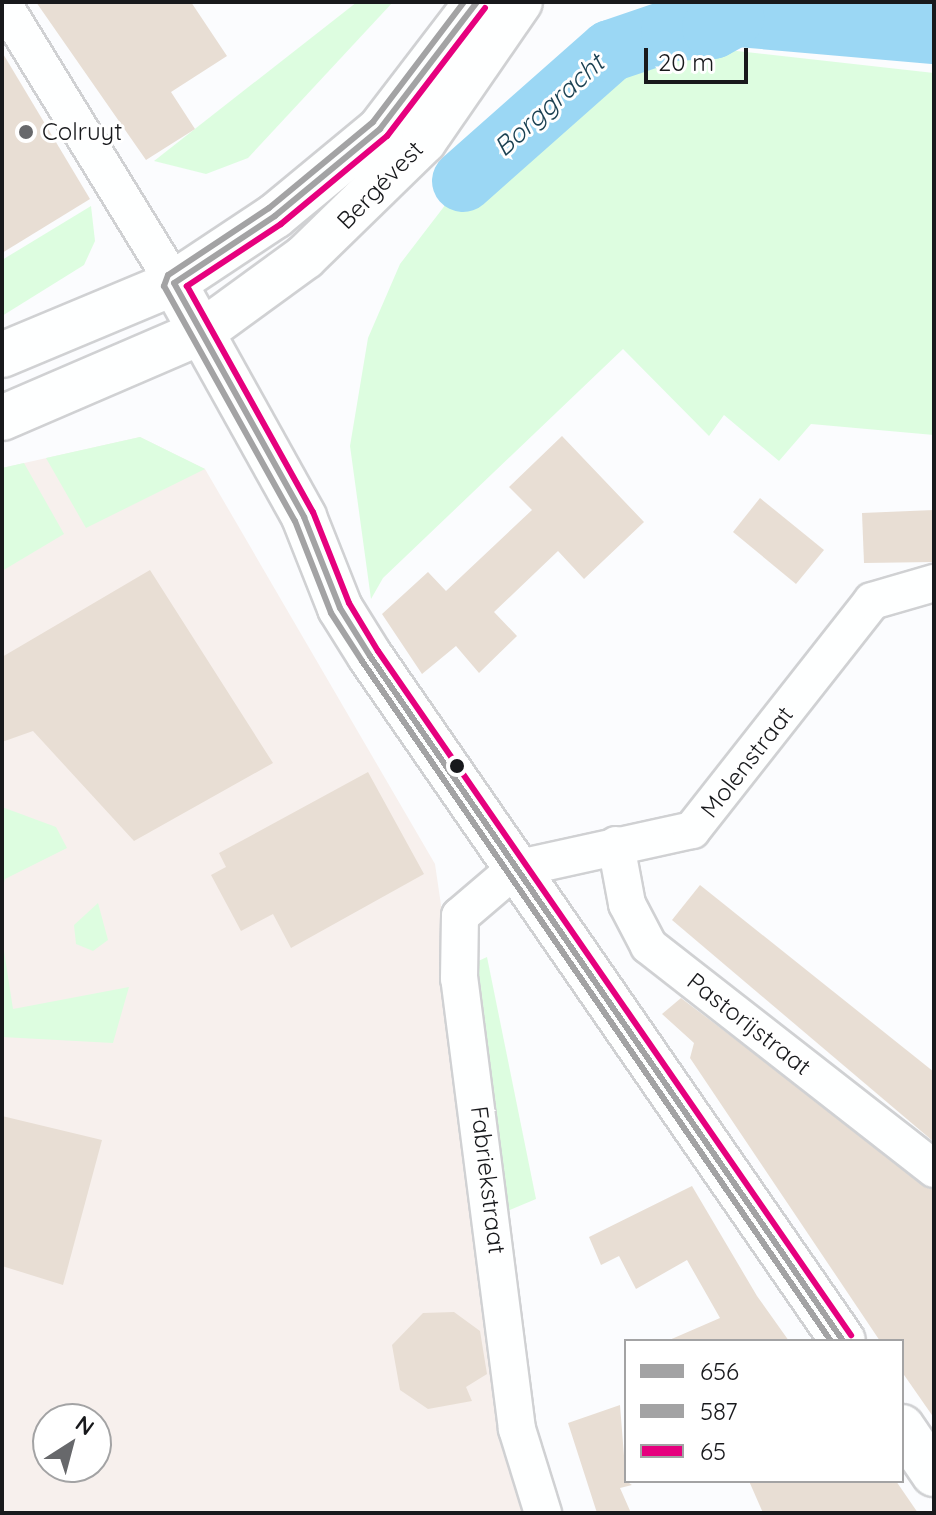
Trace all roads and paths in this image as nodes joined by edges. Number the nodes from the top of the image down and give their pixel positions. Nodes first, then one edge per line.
1 (2, 2) edge
2 (520, 2) edge
3 (470, 6) edge
4 (174, 283) junction
5 (202, 332) junction
6 (2, 355) edge
7 (2, 418) edge
8 (934, 583) edge
9 (616, 845) junction
10 (515, 869) junction
11 (934, 1169) edge
12 (842, 1339) edge
13 (904, 1430) edge
14 (934, 1474) edge
15 (543, 1513) edge

1 - 4 street
2 - 5 main road, Bergévest
3 - 4 main road, Bergévest
4 - 5 main road
4 - 6 main road, Bergévest
5 - 7 main road, Bergévest
5 - 10 main road
8 - 9 street, Molenstraat
9 - 10 street, Molenstraat
9 - 11 street, Pastorijstraat
10 - 12 main road
10 - 15 street, Fabriekstraat
13 - 14 main road

